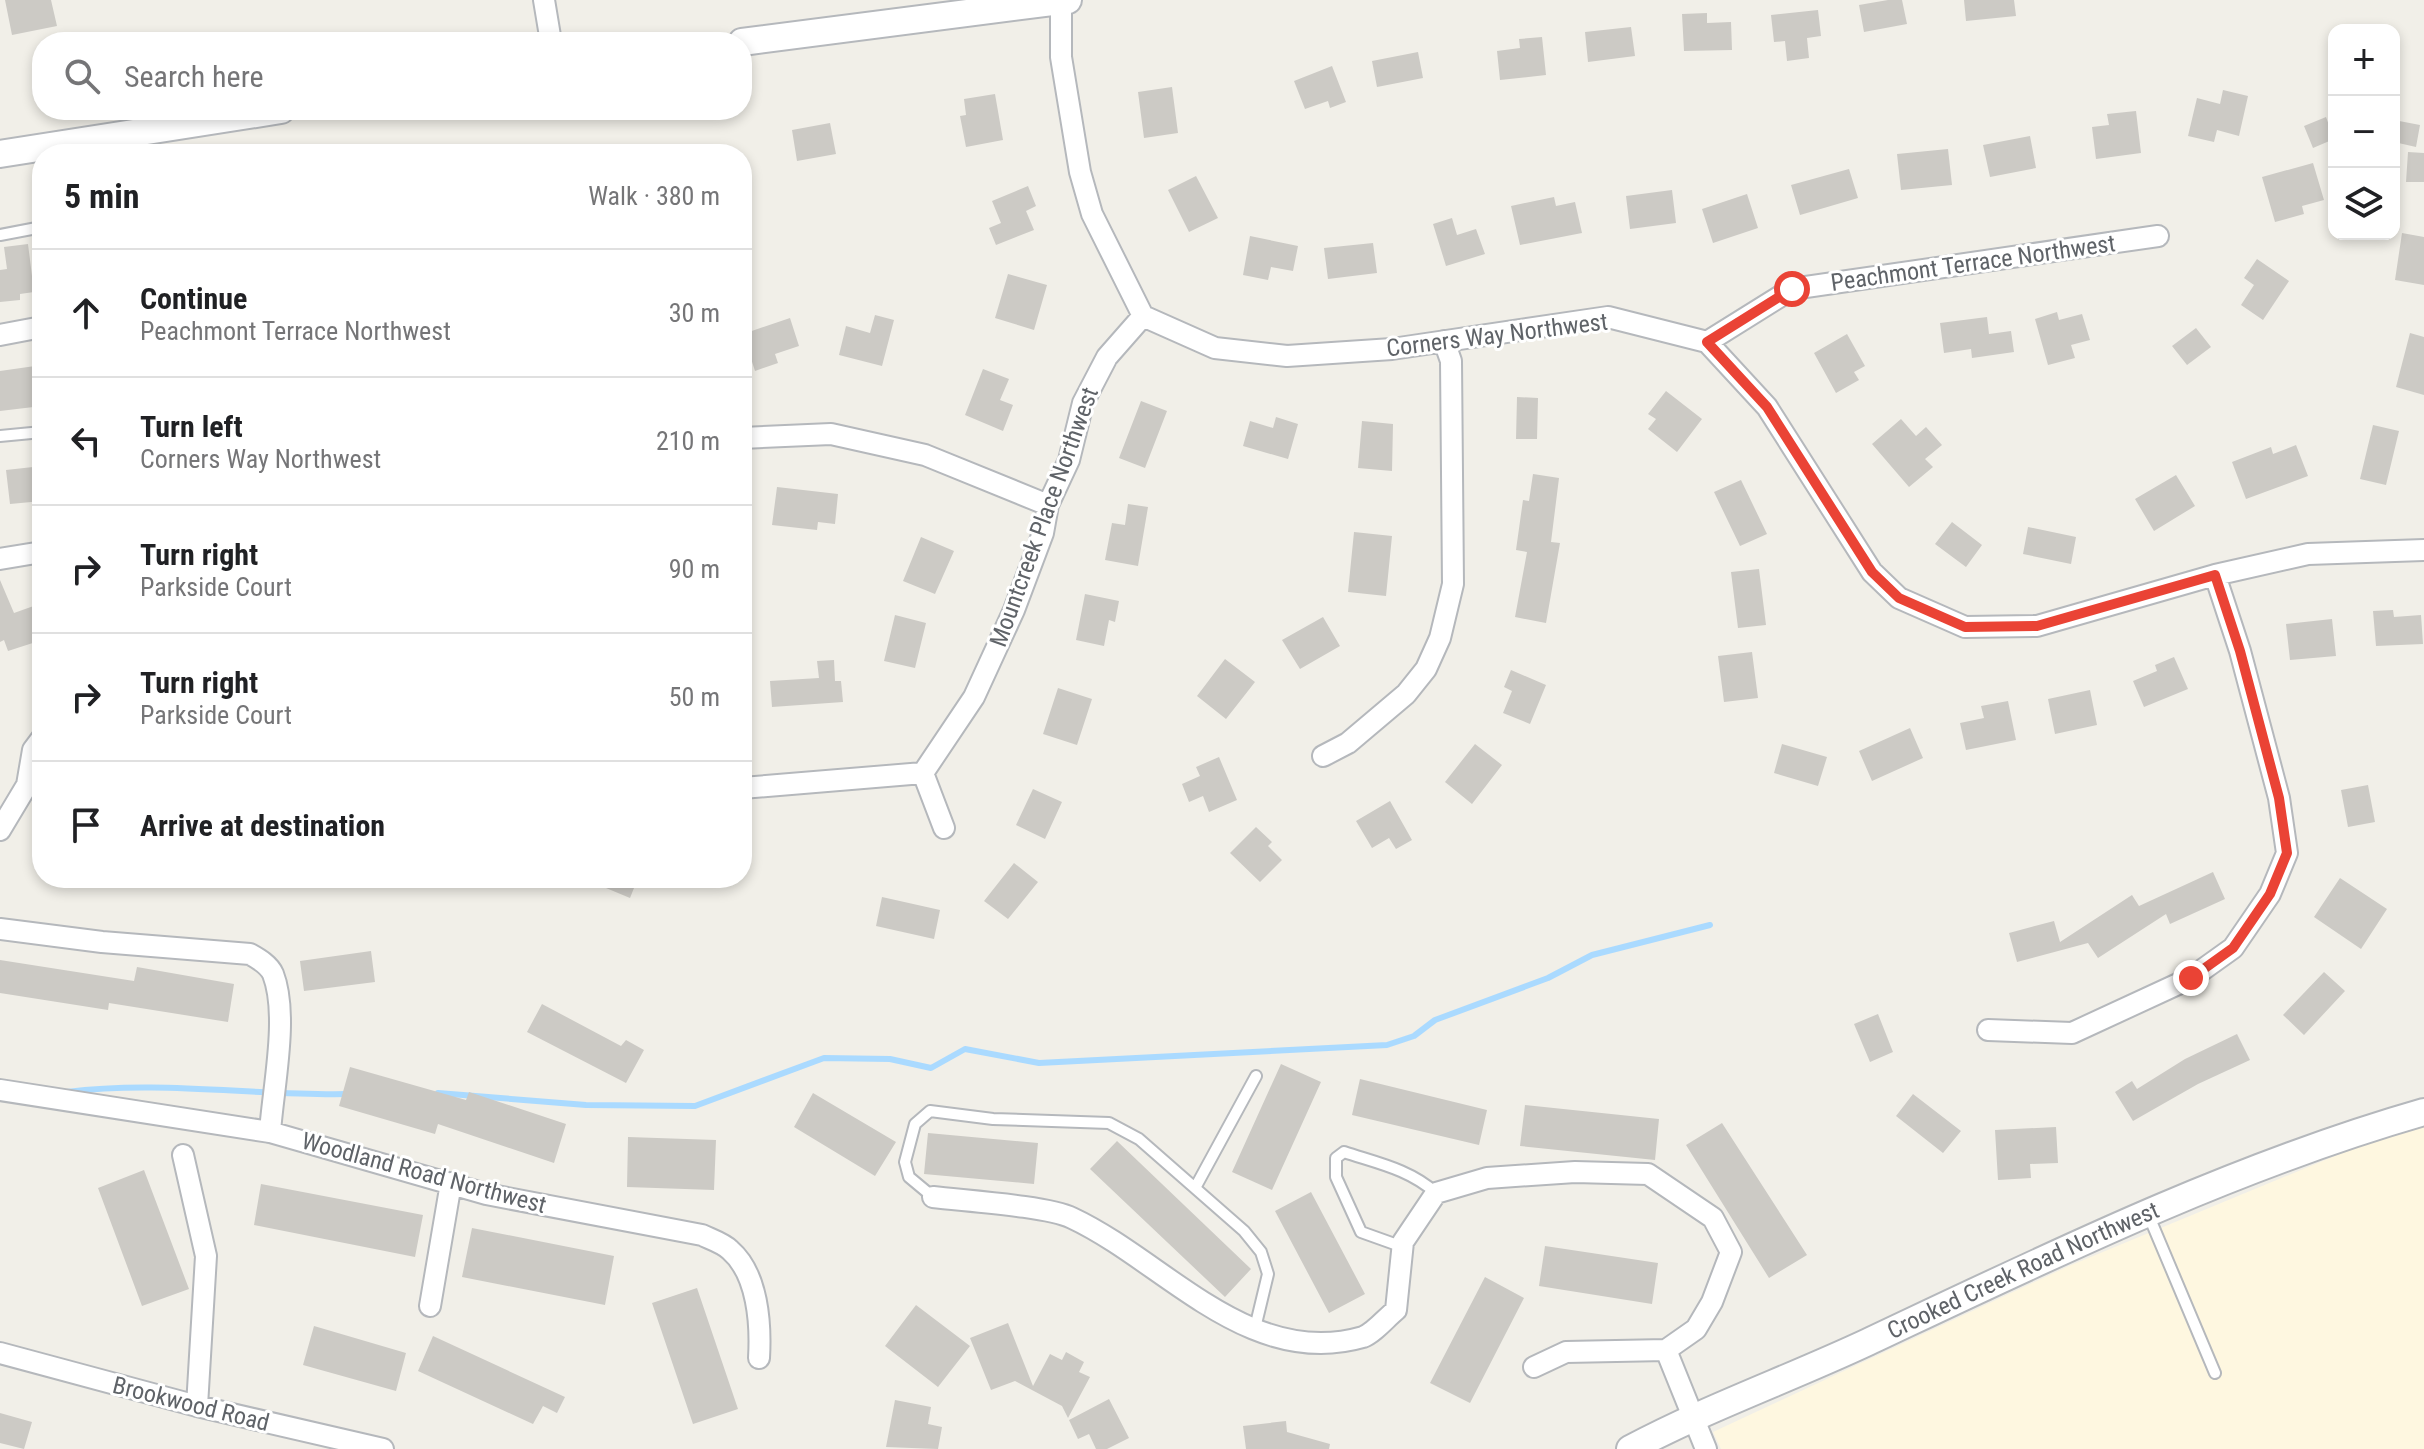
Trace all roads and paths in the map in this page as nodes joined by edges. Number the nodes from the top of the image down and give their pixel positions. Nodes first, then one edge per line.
1 (544, 0) edge
2 (1061, 0) edge
3 (1068, 0) edge
4 (549, 32) edge
5 (752, 41) edge
6 (217, 120) edge
7 (64, 144) edge
8 (32, 149) edge
9 (0, 154) edge
10 (32, 229) edge
11 (0, 235) edge
12 (2158, 236) dead end
13 (1143, 316) junction
14 (32, 329) edge
15 (0, 335) edge
16 (1444, 341) junction
17 (1707, 342) junction
18 (32, 433) edge
19 (0, 436) edge
20 (752, 438) edge
21 (1048, 505) junction
22 (2424, 550) edge
23 (32, 554) edge
24 (0, 559) edge
25 (2215, 575) junction
26 (32, 756) edge
27 (1323, 756) dead end
28 (923, 773) junction
29 (752, 787) edge
30 (944, 828) dead end
31 (0, 830) edge
32 (0, 929) edge
33 (1988, 1030) dead end
34 (1256, 1076) dead end
35 (0, 1090) edge
36 (2424, 1112) edge
37 (270, 1132) junction
38 (183, 1155) dead end
39 (451, 1183) junction
40 (1195, 1188) junction
41 (1436, 1193) junction
42 (933, 1197) joint
43 (2148, 1214) junction
44 (1403, 1247) junction
45 (430, 1306) dead end
46 (1255, 1328) junction
47 (1666, 1350) junction
48 (0, 1353) edge
49 (759, 1358) dead end
50 (1534, 1367) dead end
51 (2215, 1373) dead end
52 (197, 1406) junction
53 (1691, 1417) junction
54 (383, 1449) edge
55 (1630, 1449) edge
56 (1706, 1449) edge

1 - 4 street
2 - 3 street
2 - 5 street
2 - 13 street
6 - 7 street
8 - 9 street
10 - 11 lane
12 - 17 street, Peachmont Terrace Northwest
13 - 16 street, Corners Way Northwest
13 - 21 street, Mountcreek Place Northwest
14 - 15 street
16 - 17 street, Corners Way Northwest
16 - 27 street
17 - 25 street
18 - 19 lane
20 - 21 street
21 - 28 street, Mountcreek Place Northwest
22 - 25 street
23 - 24 street
25 - 33 street
26 - 31 street
28 - 29 street
28 - 30 street
32 - 37 street
34 - 40 lane
35 - 37 street, Woodland Road Northwest
36 - 43 street, Crooked Creek Road Northwest
37 - 39 street, Woodland Road Northwest
38 - 52 street
39 - 45 street
39 - 49 street, Woodland Road Northwest
40 - 42 lane
40 - 46 lane
41 - 44 street
41 - 44 lane
41 - 47 street
42 - 46 street
43 - 51 lane
43 - 53 street, Crooked Creek Road Northwest
44 - 46 street
47 - 50 street
47 - 53 street
48 - 52 street, Brookwood Road
52 - 54 street, Brookwood Road
53 - 55 street, Crooked Creek Road Northwest
53 - 56 street

